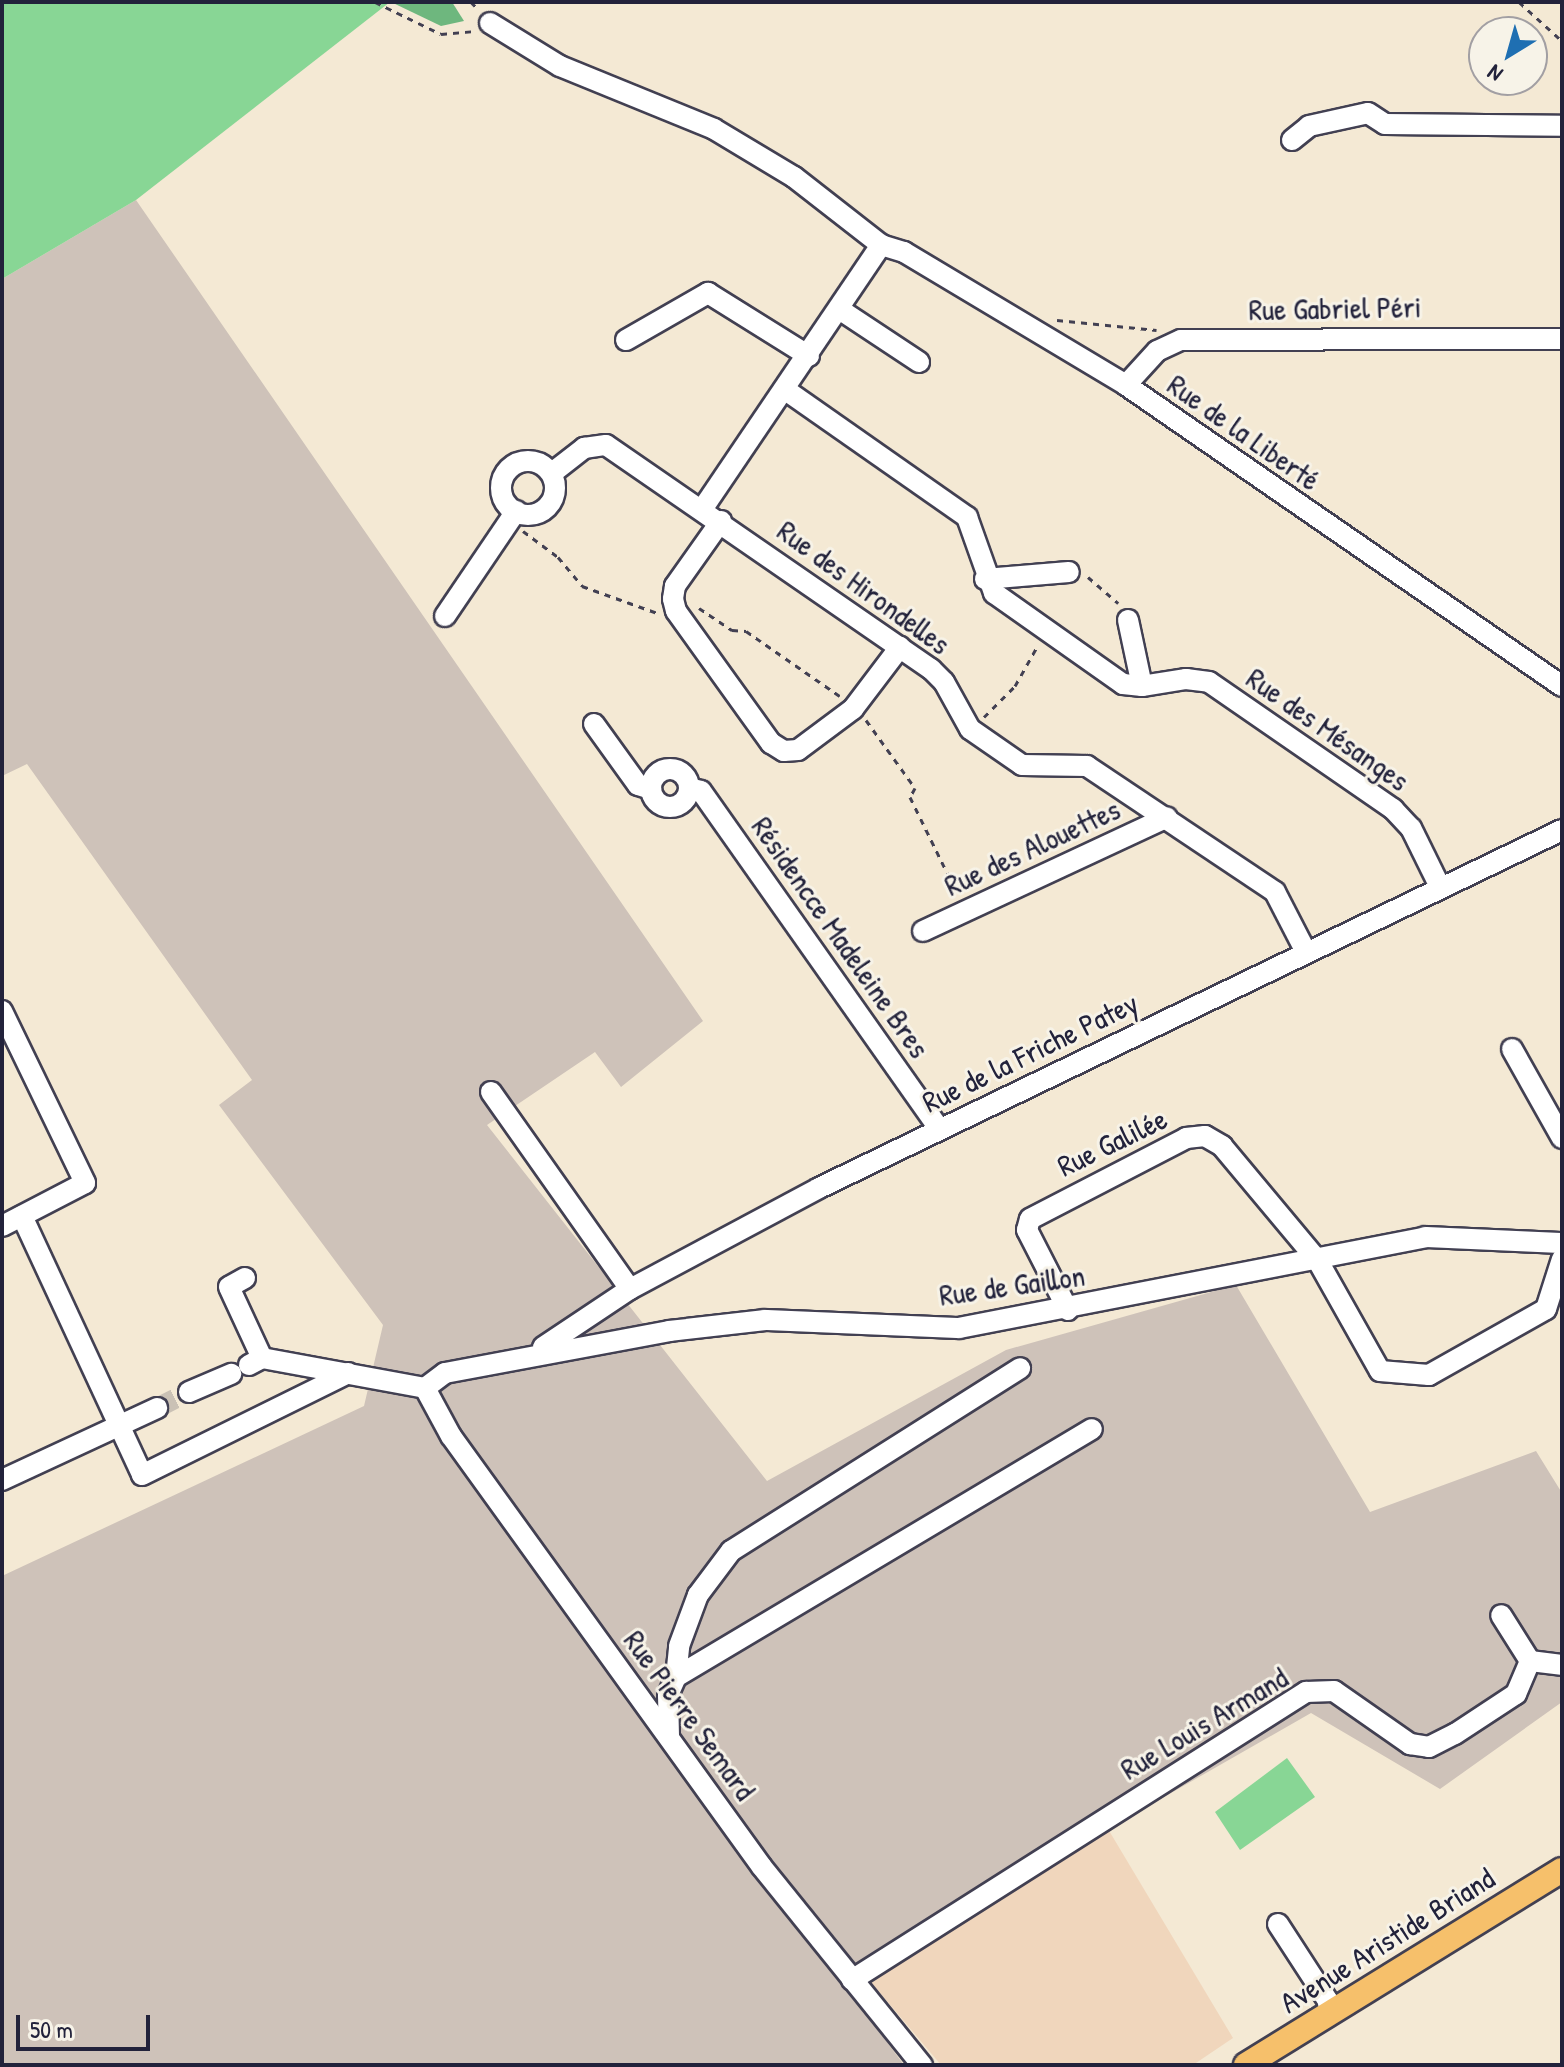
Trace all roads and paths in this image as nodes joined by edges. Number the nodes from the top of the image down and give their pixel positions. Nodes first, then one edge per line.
1 (375, 2) edge
2 (1519, 2) edge
3 (490, 23) joint
4 (1562, 41) edge
5 (1562, 126) edge
6 (1292, 140) dead end
7 (881, 245) junction
8 (839, 309) junction
9 (1021, 321) junction
10 (1562, 339) edge
11 (626, 340) dead end
12 (1181, 340) junction
13 (809, 356) junction
14 (919, 362) dead end
15 (1126, 385) junction
16 (787, 391) junction
17 (552, 473) junction
18 (703, 508) junction
19 (512, 516) junction
20 (721, 521) junction
21 (1069, 572) joint
22 (985, 579) junction
23 (676, 611) junction
24 (445, 616) dead end
25 (1128, 620) joint
26 (1046, 630) junction
27 (900, 647) junction
28 (1142, 686) junction
29 (1562, 686) edge
30 (853, 709) junction
31 (594, 724) dead end
32 (970, 729) junction
33 (1167, 817) junction
34 (1562, 830) edge
35 (1440, 887) junction
36 (966, 911) junction
37 (923, 931) dead end
38 (1306, 952) junction
39 (2, 1011) edge
40 (1512, 1049) dead end
41 (491, 1092) dead end
42 (939, 1129) junction
43 (1562, 1138) edge
44 (22, 1216) junction
45 (2, 1226) edge
46 (1562, 1243) edge
47 (1562, 1259) edge
48 (1318, 1261) junction
49 (245, 1278) dead end
50 (630, 1289) junction
51 (1068, 1310) junction
52 (536, 1352) junction
53 (247, 1366) junction
54 (1020, 1368) dead end
55 (348, 1373) junction
56 (425, 1388) junction
57 (189, 1392) tunnel mouth
58 (157, 1408) tunnel mouth
59 (118, 1425) junction
60 (1092, 1429) dead end
61 (2, 1480) edge
62 (1501, 1615) dead end
63 (1530, 1661) junction
64 (1562, 1665) edge
65 (676, 1677) junction
66 (669, 1736) junction
67 (1562, 1870) edge
68 (1278, 1924) dead end
69 (852, 1980) junction
70 (1329, 2014) junction
71 (922, 2065) edge
72 (1246, 2065) edge

1 - 3 path
2 - 4 path
3 - 7 street, Rue de la Liberté
5 - 6 street
7 - 8 street
7 - 9 street, Rue de la Liberté
8 - 13 street
8 - 14 street
9 - 12 path
9 - 15 street, Rue de la Liberté
10 - 12 street, Rue Gabriel Péri
11 - 13 street
12 - 15 street
13 - 16 street
15 - 29 street, Rue de la Liberté
16 - 18 street
16 - 22 street
17 - 18 street, Rue des Hirondelles
17 - 19 street
17 - 19 street
18 - 20 street, Rue des Hirondelles
19 - 23 path
19 - 24 street
20 - 23 street
20 - 27 street, Rue des Hirondelles
21 - 22 street
21 - 25 path
22 - 26 street
23 - 30 path
23 - 30 street
25 - 28 street
26 - 28 street
26 - 32 path
27 - 30 street
27 - 32 street, Rue des Hirondelles
28 - 35 street, Rue des Mésanges
30 - 36 path
31 - 42 street, Résidencce Madeleine Bres
32 - 33 street, Rue des Hirondelles
33 - 36 street, Rue des Alouettes
33 - 38 street, Rue des Hirondelles
34 - 35 street, Rue de la Friche Patey
35 - 38 street, Rue de la Friche Patey
36 - 37 street, Rue des Alouettes
38 - 42 street, Rue de la Friche Patey
39 - 44 street
40 - 43 street
41 - 50 street
42 - 50 street, Rue de la Friche Patey
44 - 45 street
44 - 59 street
46 - 48 street, Rue de Gaillon
47 - 48 street, Rue Galilée
48 - 51 street, Rue de Gaillon
48 - 51 street, Rue Galilée
49 - 53 street
50 - 52 street, Rue de la Friche Patey
51 - 52 street, Rue de Gaillon
52 - 56 street, Rue de Gaillon
53 - 55 street
53 - 57 street
54 - 65 street
55 - 56 street
55 - 59 street
56 - 66 street, Rue Pierre Semard
58 - 59 street
59 - 61 street
60 - 65 street
62 - 63 street
63 - 64 street
63 - 69 street, Rue Louis Armand
65 - 66 street
66 - 69 street, Rue Pierre Semard
67 - 70 main road, Avenue Aristide Briand
68 - 70 street
69 - 71 street, Rue Pierre Semard
70 - 72 main road, Avenue Aristide Briand

